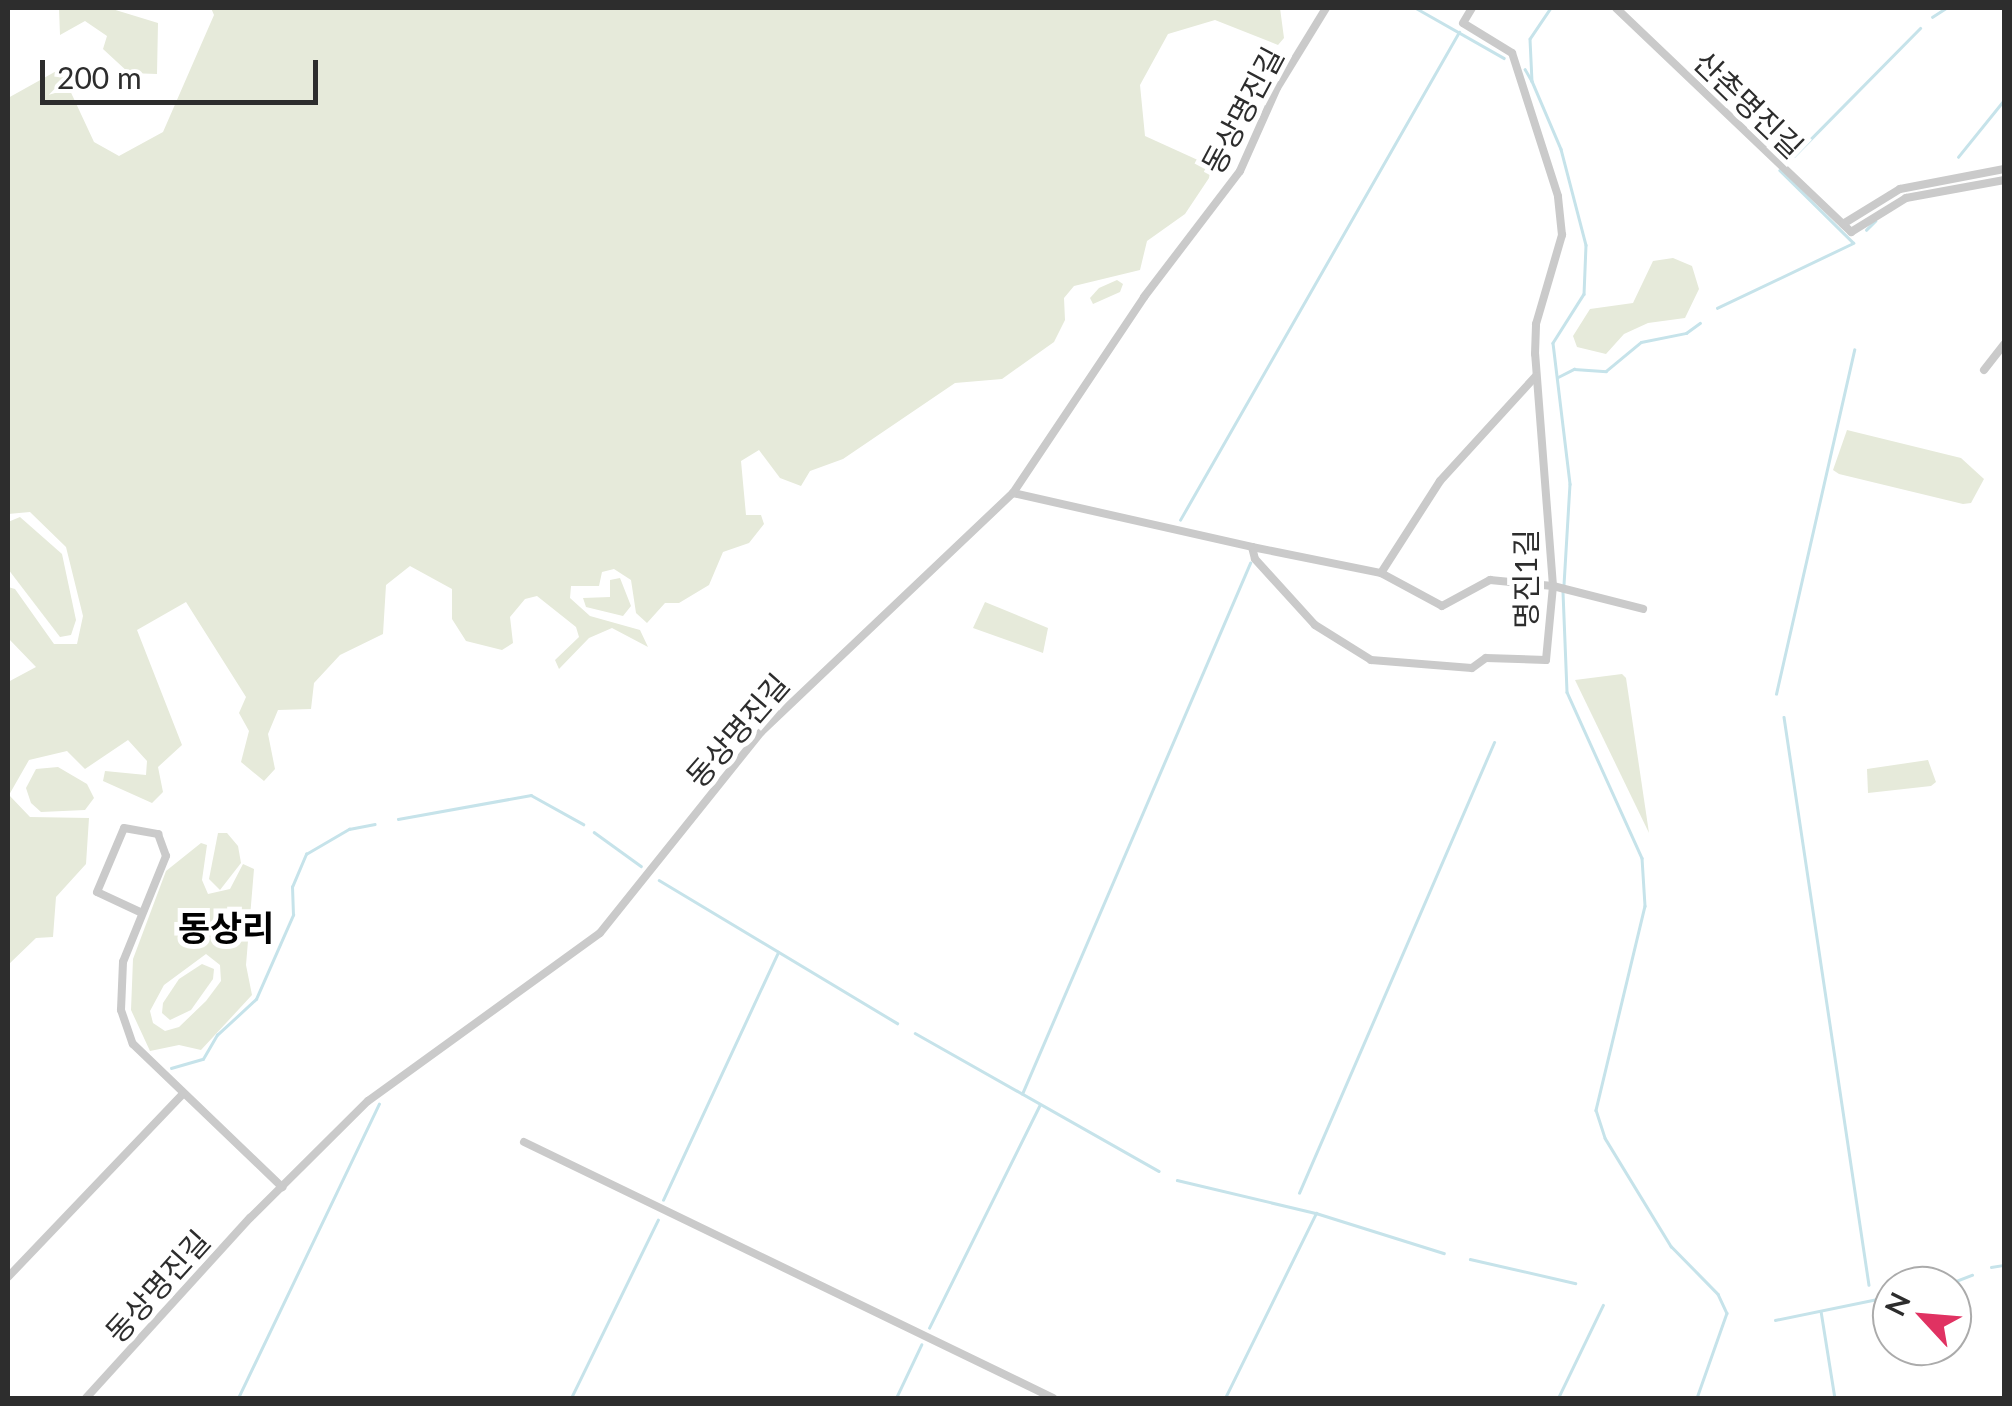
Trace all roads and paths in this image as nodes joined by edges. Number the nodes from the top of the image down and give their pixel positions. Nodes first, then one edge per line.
1 (1326, 8) edge
2 (1472, 8) edge
3 (1616, 8) edge
4 (2004, 169) edge
5 (2004, 180) edge
6 (1843, 224) junction
7 (2004, 344) edge
8 (1984, 370) dead end
9 (1536, 376) junction
10 (1013, 493) junction
11 (1252, 547) junction
12 (1382, 572) junction
13 (1553, 586) junction
14 (1643, 610) dead end
15 (140, 912) junction
16 (183, 1094) junction
17 (524, 1142) dead end
18 (282, 1186) junction
19 (8, 1277) edge
20 (86, 1398) edge
21 (1053, 1398) edge

1 - 10 street, 동상명진길
2 - 9 street, 명진1길
3 - 6 street, 산촌명진길
4 - 6 street
5 - 6 street, 산촌명진길
7 - 8 street
9 - 12 street
9 - 13 street, 명진1길
10 - 11 street
10 - 18 street, 동상명진길
11 - 12 street
11 - 13 street, 명진1길
12 - 13 street
13 - 14 street
15 - 15 street
15 - 16 street
16 - 18 street
16 - 19 street
17 - 21 street
18 - 20 street, 동상명진길

